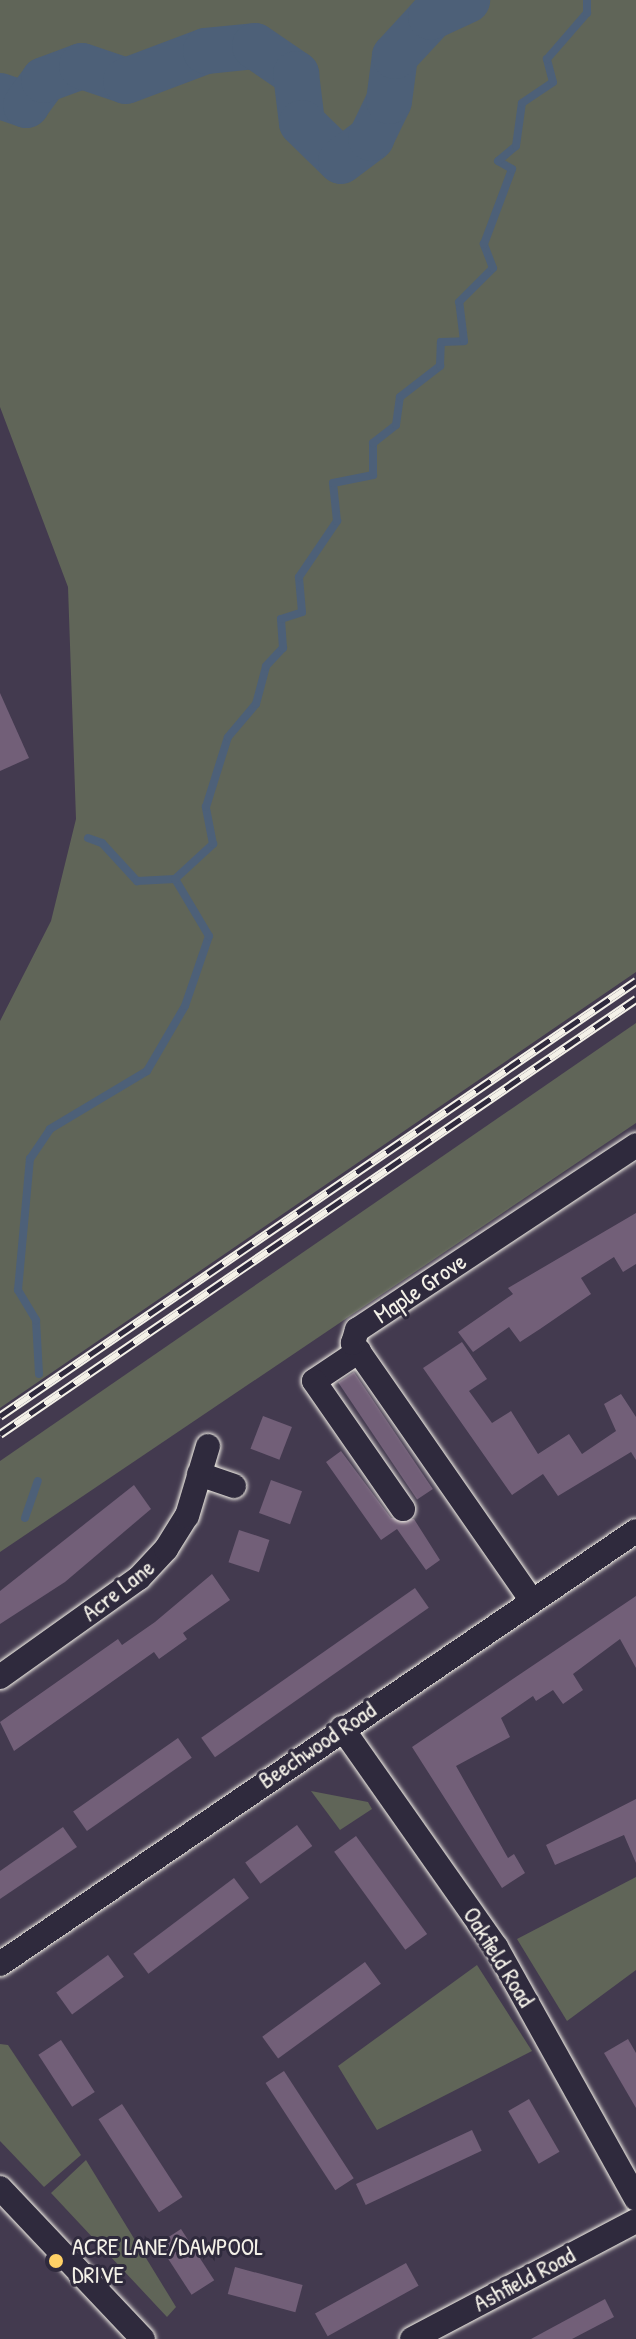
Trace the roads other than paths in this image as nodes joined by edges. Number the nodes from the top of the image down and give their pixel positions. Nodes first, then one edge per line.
1 (636, 1145) edge
2 (359, 1351) junction
3 (208, 1446) dead end
4 (199, 1474) junction
5 (234, 1486) dead end
6 (403, 1509) dead end
7 (636, 1531) edge
8 (532, 1601) junction
9 (0, 1677) edge
10 (342, 1728) junction
11 (0, 1964) edge
12 (0, 2188) edge
13 (636, 2199) edge
14 (636, 2221) edge
15 (143, 2339) edge
16 (412, 2339) edge

1 - 2 street, Maple Grove
2 - 6 street
2 - 8 street, Maple Grove
3 - 4 street, Acre Lane
4 - 5 street
4 - 9 street, Acre Lane
7 - 8 street, Beechwood Road
8 - 10 street, Beechwood Road
10 - 11 street, Beechwood Road
10 - 13 street, Oakfield Road
12 - 15 street
14 - 16 street, Ashfield Road

